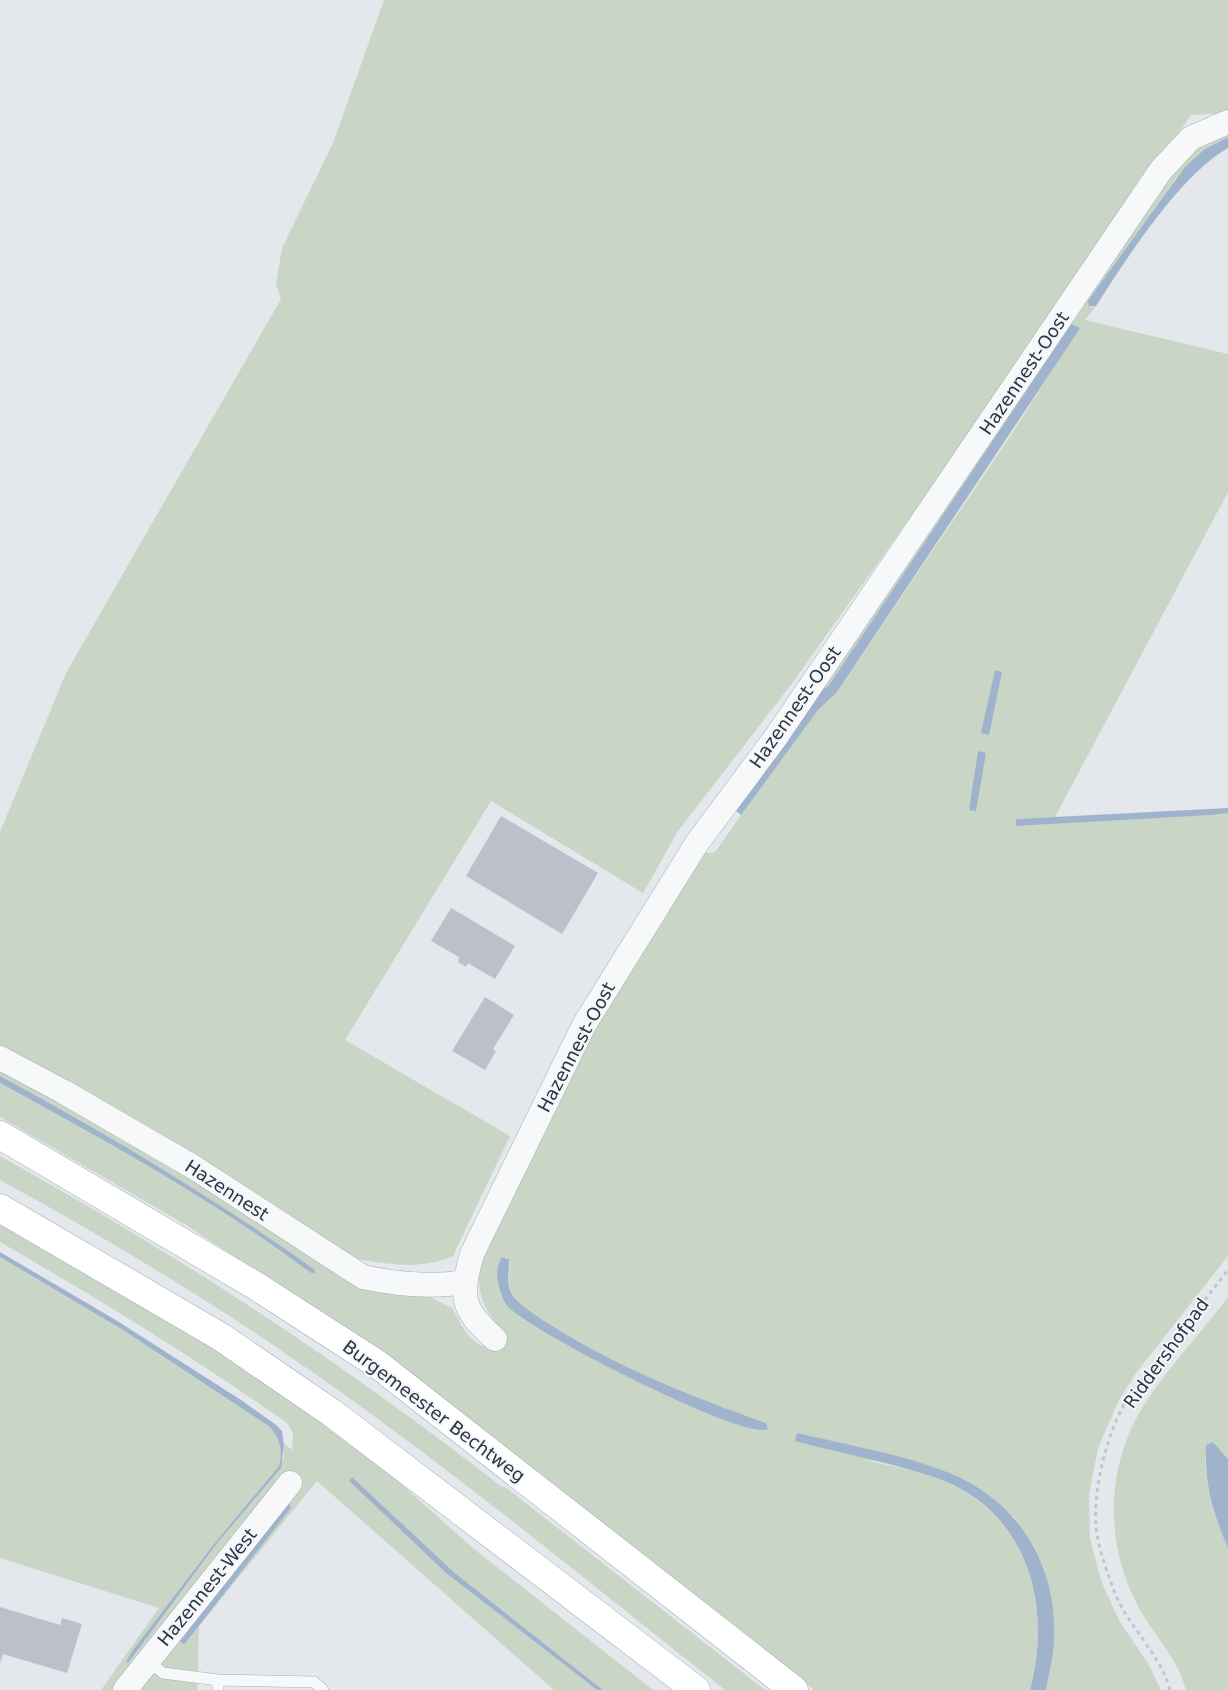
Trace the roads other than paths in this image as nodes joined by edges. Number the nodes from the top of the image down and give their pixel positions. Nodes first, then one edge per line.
1 (1228, 122) edge
2 (0, 1058) edge
3 (0, 1135) edge
4 (0, 1208) edge
5 (464, 1282) junction
6 (495, 1339) dead end
7 (290, 1483) dead end
8 (148, 1660) junction
9 (218, 1685) edge
10 (125, 1690) edge
11 (323, 1690) edge
12 (696, 1690) edge
13 (794, 1690) edge

1 - 5 street, Hazennest-Oost
2 - 5 street, Hazennest
3 - 13 main road, Burgemeester Bechtweg
4 - 12 main road
5 - 6 street, Hazennest-Oost
7 - 8 street, Hazennest-West
8 - 9 lane
8 - 10 street, Hazennest-West
9 - 11 lane

